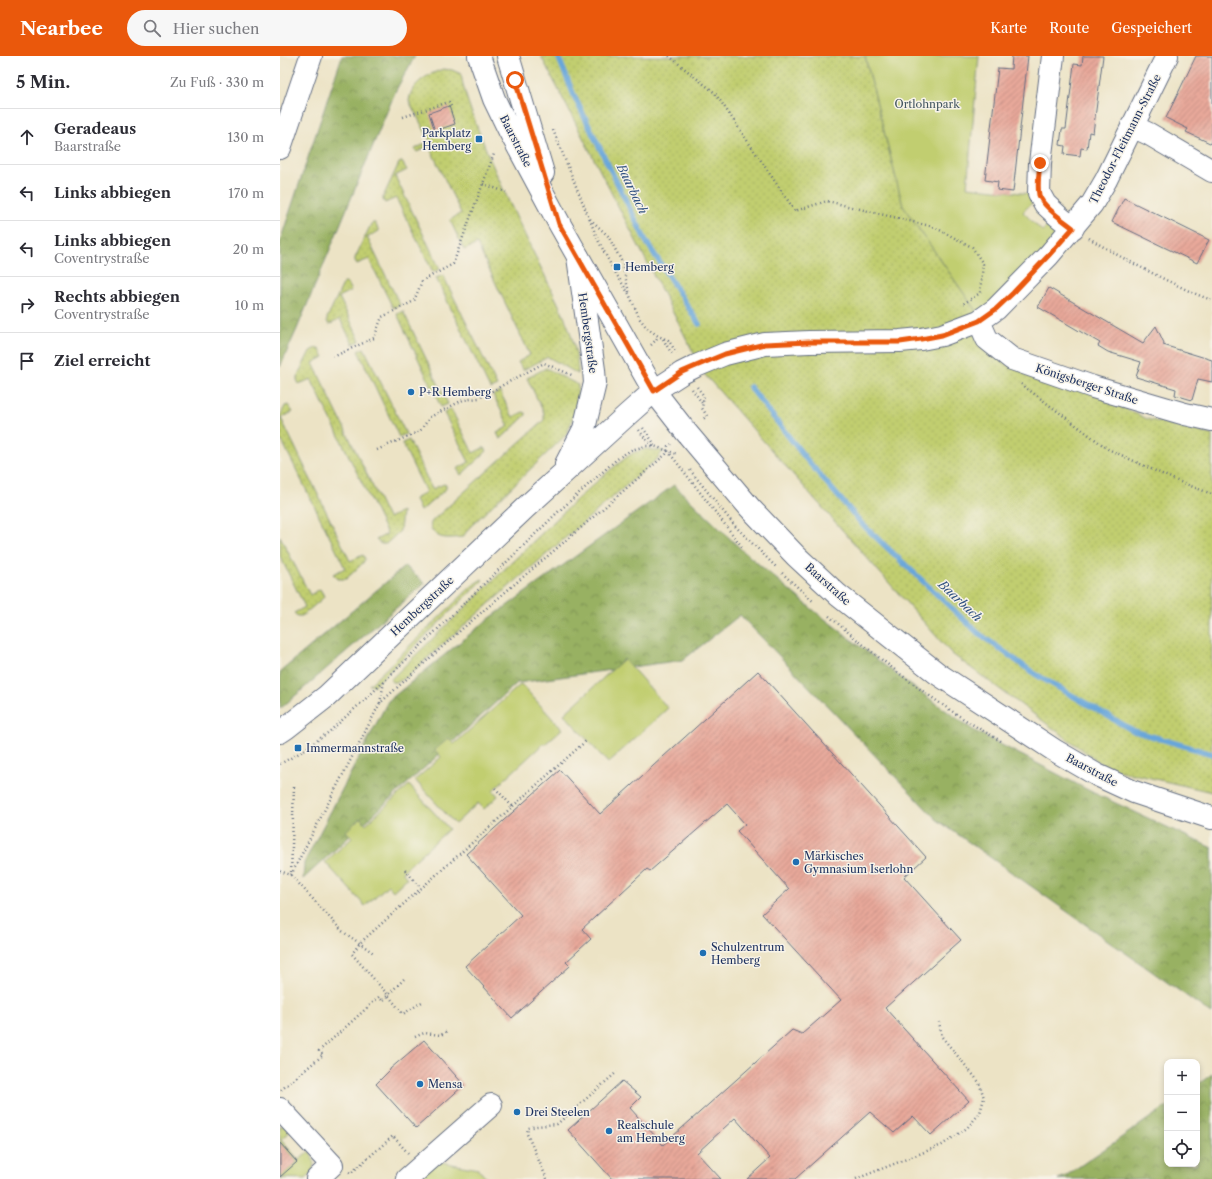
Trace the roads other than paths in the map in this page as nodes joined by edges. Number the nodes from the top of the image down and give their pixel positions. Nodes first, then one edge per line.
1 (311, 56) edge
2 (479, 56) edge
3 (508, 56) edge
4 (1053, 56) edge
5 (1167, 56) edge
6 (1132, 126) junction
7 (280, 148) edge
8 (1212, 171) edge
9 (559, 224) junction
10 (1073, 228) junction
11 (578, 256) junction
12 (979, 321) junction
13 (654, 391) junction
14 (1212, 420) edge
15 (560, 476) junction
16 (280, 732) edge
17 (1212, 818) edge
18 (491, 1105) dead end
19 (280, 1109) edge
20 (324, 1172) edge
21 (407, 1179) edge

1 - 7 main road
2 - 9 main road, Baarstraße
3 - 9 main road, Baarstraße
4 - 10 main road
5 - 6 main road, Theodor-Fleitmann-Straße
6 - 8 main road
6 - 10 main road, Theodor-Fleitmann-Straße
9 - 11 main road, Baarstraße
10 - 12 main road, Theodor-Fleitmann-Straße
11 - 13 main road, Baarstraße
11 - 15 main road, Hembergstraße
12 - 13 main road, Theodor-Fleitmann-Straße
12 - 14 main road, Königsberger Straße
13 - 15 main road, Hembergstraße
13 - 17 main road, Baarstraße
15 - 16 main road, Hembergstraße
18 - 21 main road
19 - 20 main road

